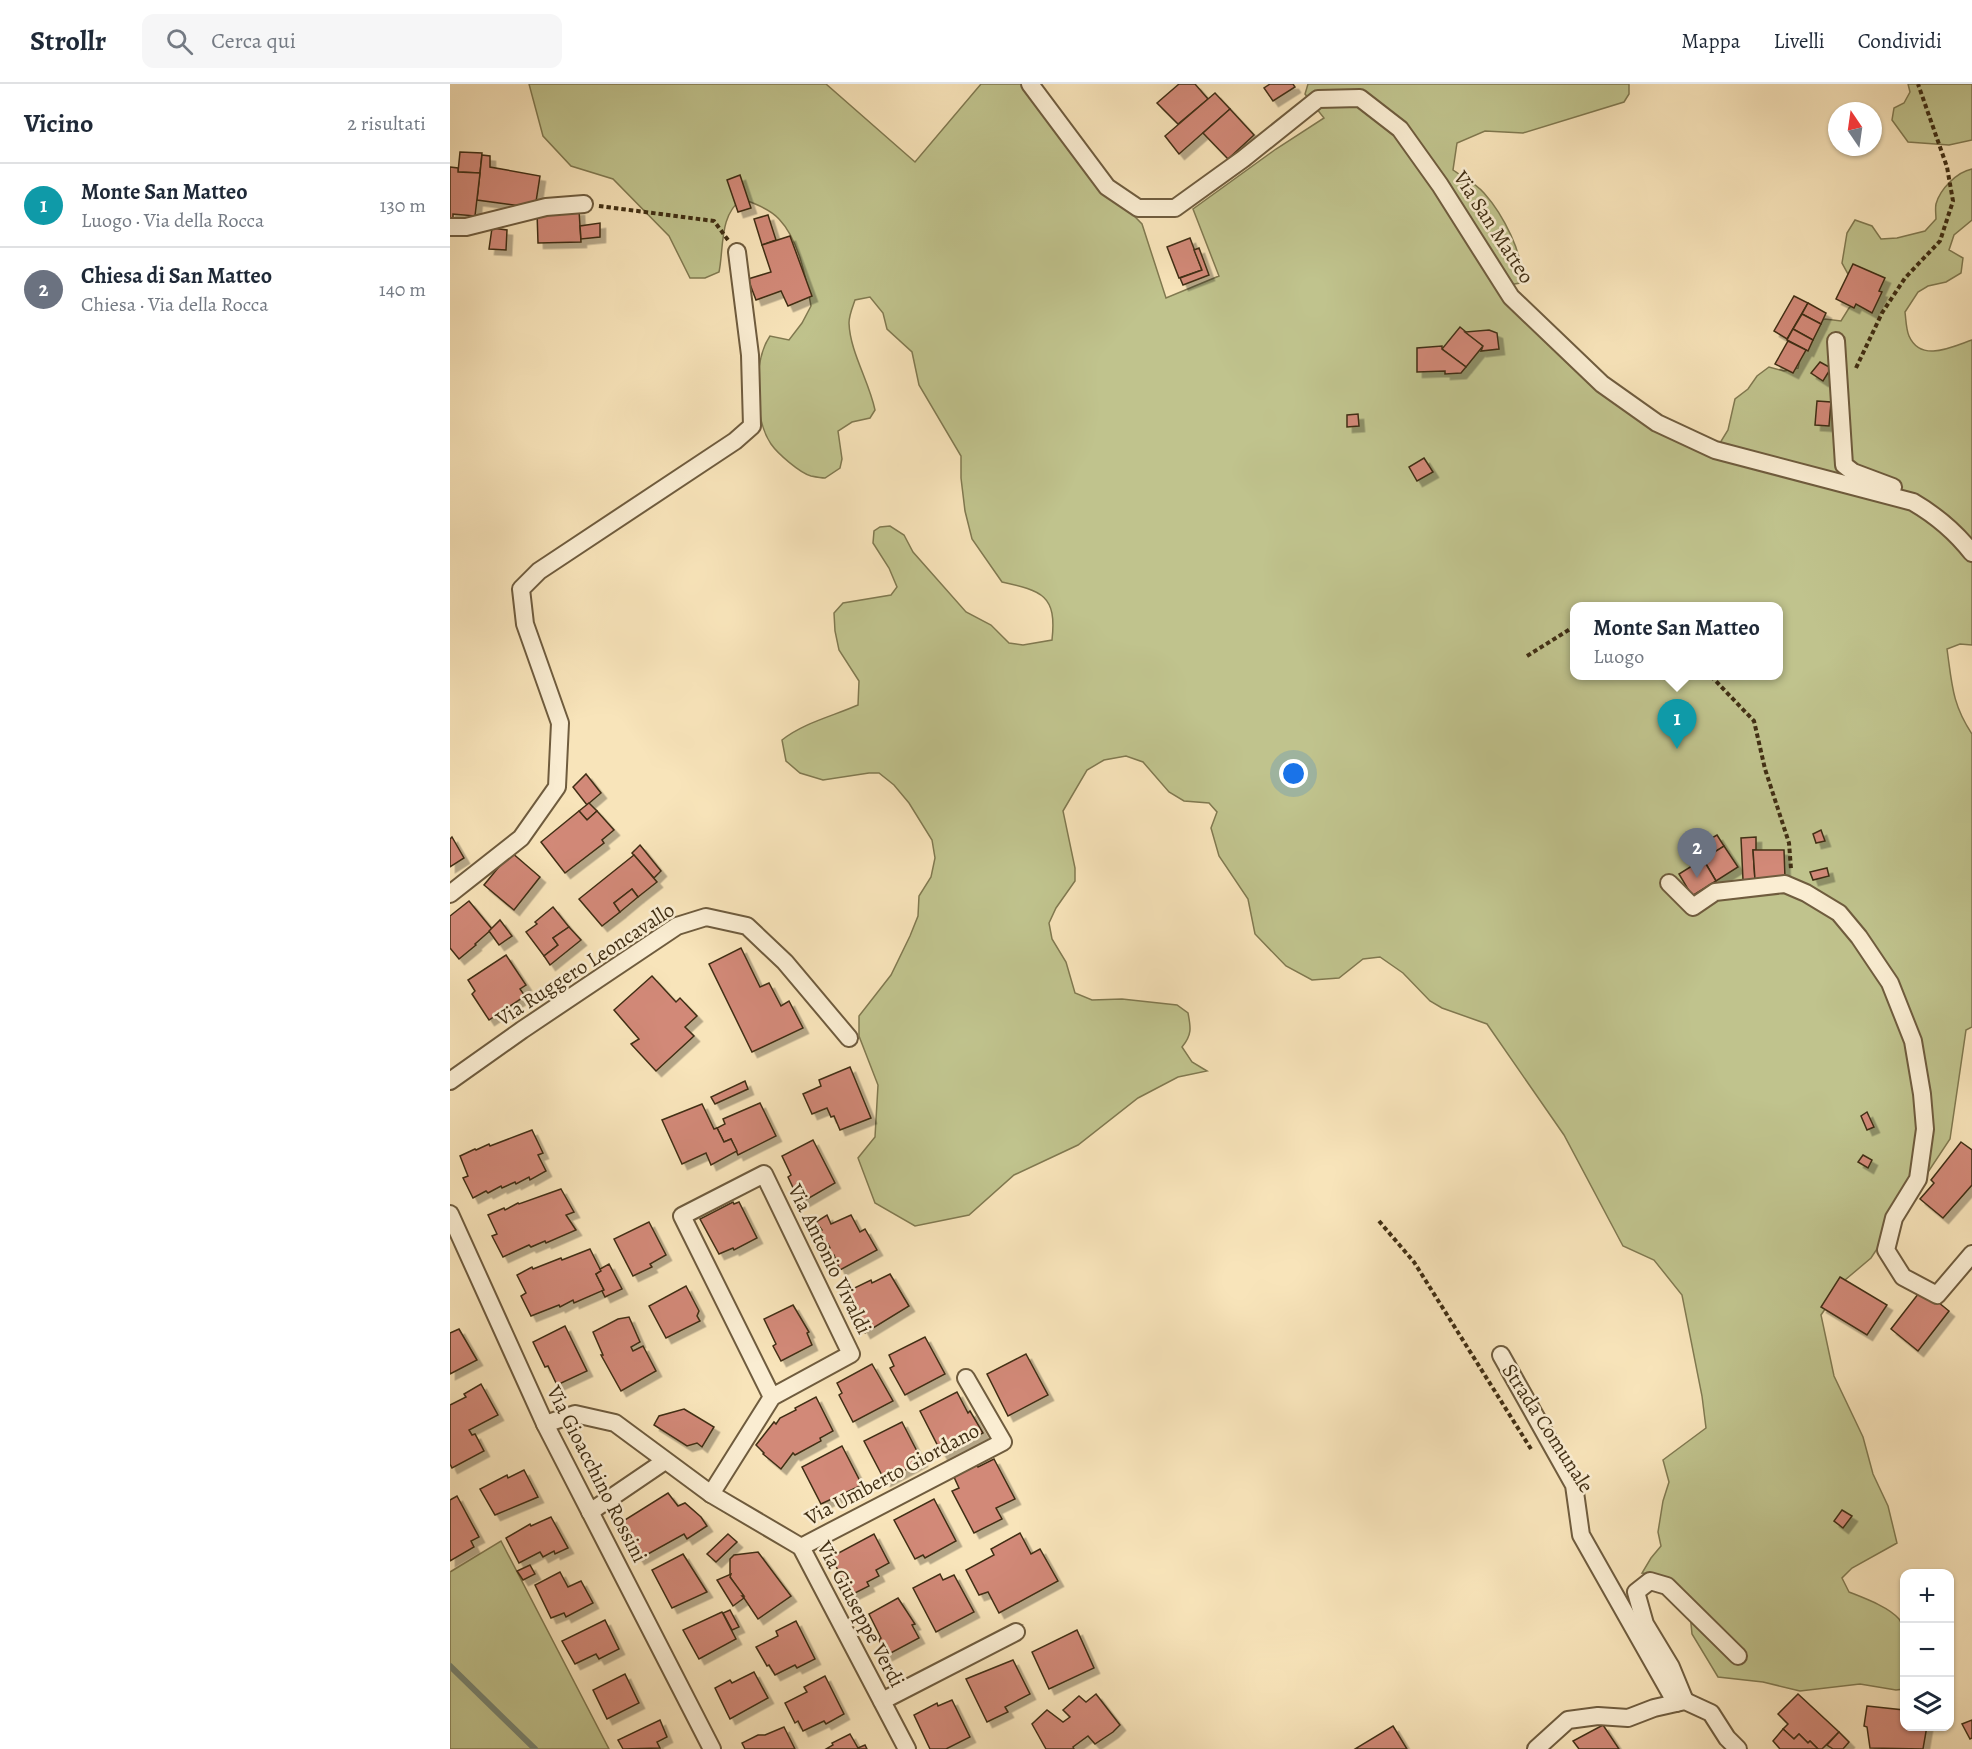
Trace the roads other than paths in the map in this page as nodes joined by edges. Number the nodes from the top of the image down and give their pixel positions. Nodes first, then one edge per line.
1 (1030, 84) edge
2 (584, 204) road end
3 (450, 227) edge
4 (737, 252) road end
5 (1836, 341) dead end
6 (1913, 502) junction
7 (1972, 553) edge
8 (1669, 883) dead end
9 (450, 894) edge
10 (849, 1038) dead end
11 (450, 1081) edge
12 (450, 1214) edge
13 (455, 1235) edge
14 (1972, 1254) edge
15 (1501, 1355) dead end
16 (966, 1378) dead end
17 (772, 1397) junction
18 (545, 1424) junction
19 (665, 1461) junction
20 (711, 1494) junction
21 (590, 1512) junction
22 (801, 1547) junction
23 (1016, 1632) dead end
24 (1738, 1656) dead end
25 (882, 1701) junction
26 (1680, 1702) junction
27 (1552, 1741) edge
28 (712, 1749) edge
29 (906, 1749) edge
30 (1536, 1749) edge
31 (1738, 1749) edge

1 - 6 street, Via San Matteo
2 - 3 street
4 - 9 street
5 - 6 street
6 - 7 street, Via San Matteo
8 - 14 street
10 - 11 street, Via Ruggero Leoncavallo
12 - 13 street, Via Gioacchino Rossini
13 - 18 street, Via Gioacchino Rossini
15 - 26 street, Strada Comunale
16 - 22 street, Via Umberto Giordano
17 - 17 street, Via Antonio Vivaldi
17 - 20 street, Via Antonio Vivaldi
18 - 19 street, Via Giuseppe Verdi
18 - 21 street, Via Gioacchino Rossini
19 - 20 street, Via Giuseppe Verdi
19 - 21 street
20 - 22 street, Via Giuseppe Verdi
21 - 28 street, Via Gioacchino Rossini
22 - 25 street, Via Giuseppe Verdi
23 - 25 street
24 - 26 street
25 - 29 street, Via Giuseppe Verdi
26 - 27 street
26 - 31 street
27 - 30 street

